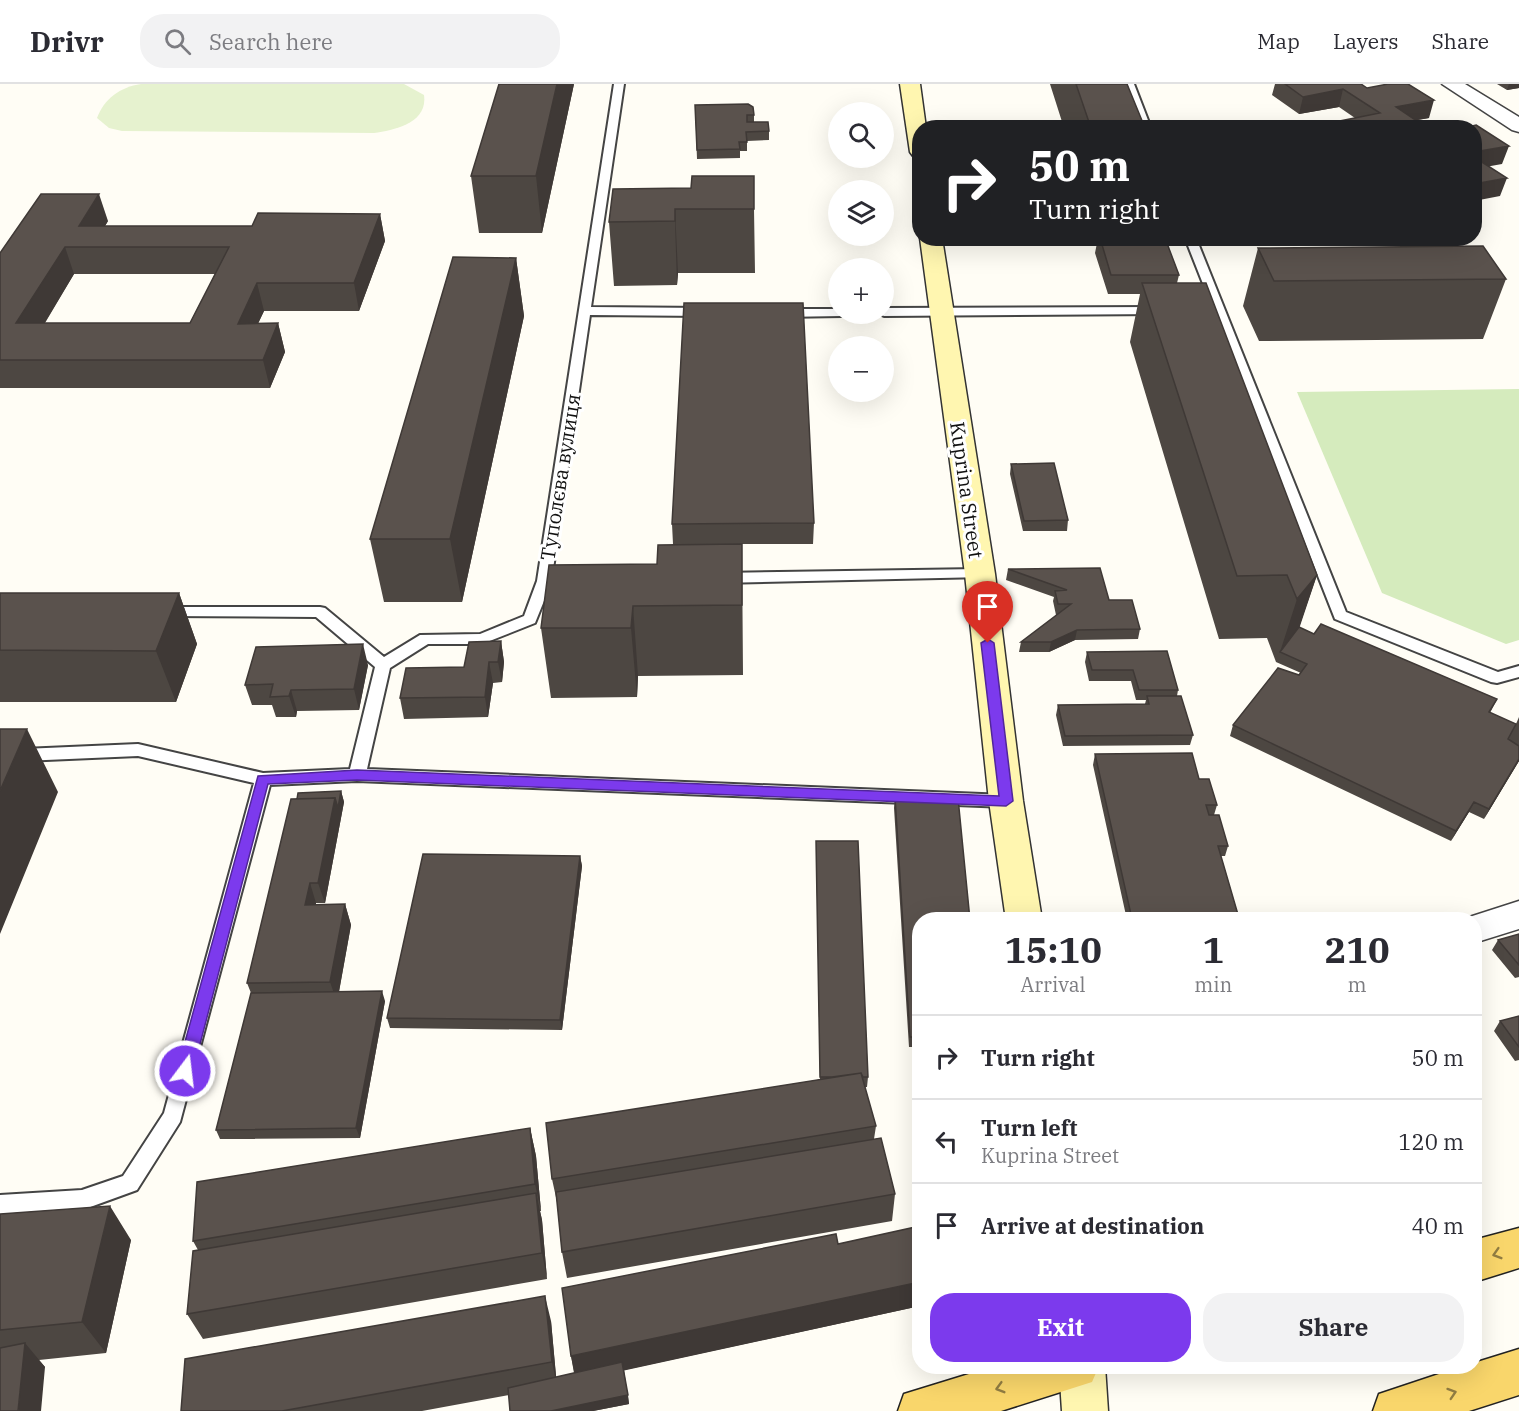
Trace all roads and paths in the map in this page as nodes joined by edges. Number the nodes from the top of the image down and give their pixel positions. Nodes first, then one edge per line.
1 (619, 84) edge
2 (910, 84) edge
3 (1129, 84) edge
4 (1452, 84) edge
5 (915, 120) edge
6 (1143, 120) edge
7 (1519, 126) edge
8 (932, 246) edge
9 (1193, 246) edge
10 (585, 311) junction
11 (941, 311) junction
12 (1173, 311) edge
13 (894, 312) edge
14 (725, 313) edge
15 (771, 313) edge
16 (828, 313) edge
17 (980, 574) junction
18 (709, 579) edge
19 (579, 580) edge
20 (544, 581) junction
21 (142, 611) edge
22 (383, 665) junction
23 (1519, 671) edge
24 (0, 756) edge
25 (357, 775) junction
26 (263, 779) junction
27 (1006, 801) junction
28 (1023, 912) edge
29 (1519, 915) edge
30 (1482, 926) edge
31 (0, 1205) edge
32 (1519, 1248) edge
33 (1482, 1259) edge
34 (1519, 1372) edge
35 (1048, 1374) edge
36 (1083, 1374) edge
37 (921, 1411) edge
38 (1085, 1411) edge
39 (1396, 1411) edge

1 - 10 lane, Туполєва вулиця
2 - 5 main road
3 - 6 lane
4 - 7 street
8 - 11 main road, Kuprina Street
9 - 23 lane
10 - 14 lane
10 - 20 lane, Туполєва вулиця
11 - 12 lane
11 - 13 lane
11 - 17 main road, Kuprina Street
15 - 16 lane
17 - 18 lane
17 - 27 main road, Kuprina Street
19 - 20 lane, Туполєва вулиця
20 - 22 lane
21 - 22 lane
22 - 25 lane
24 - 26 lane
25 - 26 lane
25 - 27 lane
26 - 31 lane
27 - 28 main road, Kuprina Street
29 - 30 street
32 -> 33 main road
39 -> 34 main road
35 -> 37 main road
36 - 38 main road

